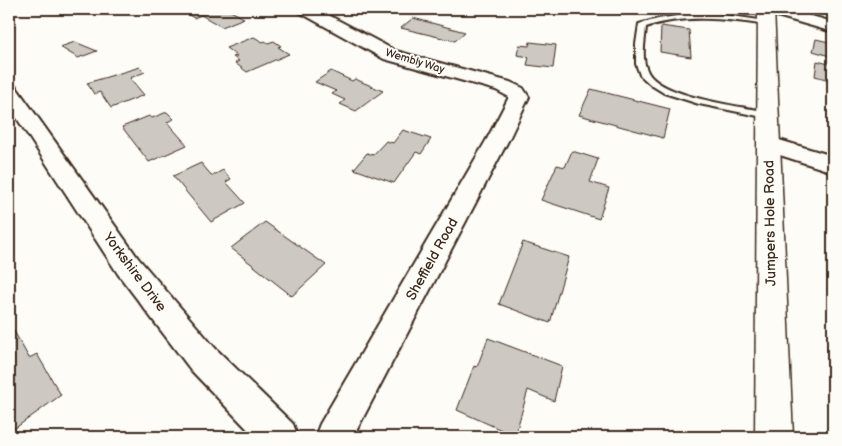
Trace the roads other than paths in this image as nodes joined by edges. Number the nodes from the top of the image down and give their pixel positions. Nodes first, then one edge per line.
1 (305, 9) edge
2 (767, 13) edge
3 (833, 27) edge
4 (504, 86) joint
5 (9, 90) edge
6 (768, 115) junction
7 (769, 144) junction
8 (833, 164) edge
9 (280, 437) edge
10 (333, 437) edge
11 (774, 437) edge

1 - 4 street, Wembly Way
2 - 3 street
2 - 6 main road, Jumpers Hole Road
2 - 6 lane
4 - 10 street, Sheffield Road
5 - 9 street, Yorkshire Drive
6 - 7 main road, Jumpers Hole Road
7 - 8 street
7 - 11 main road, Jumpers Hole Road

